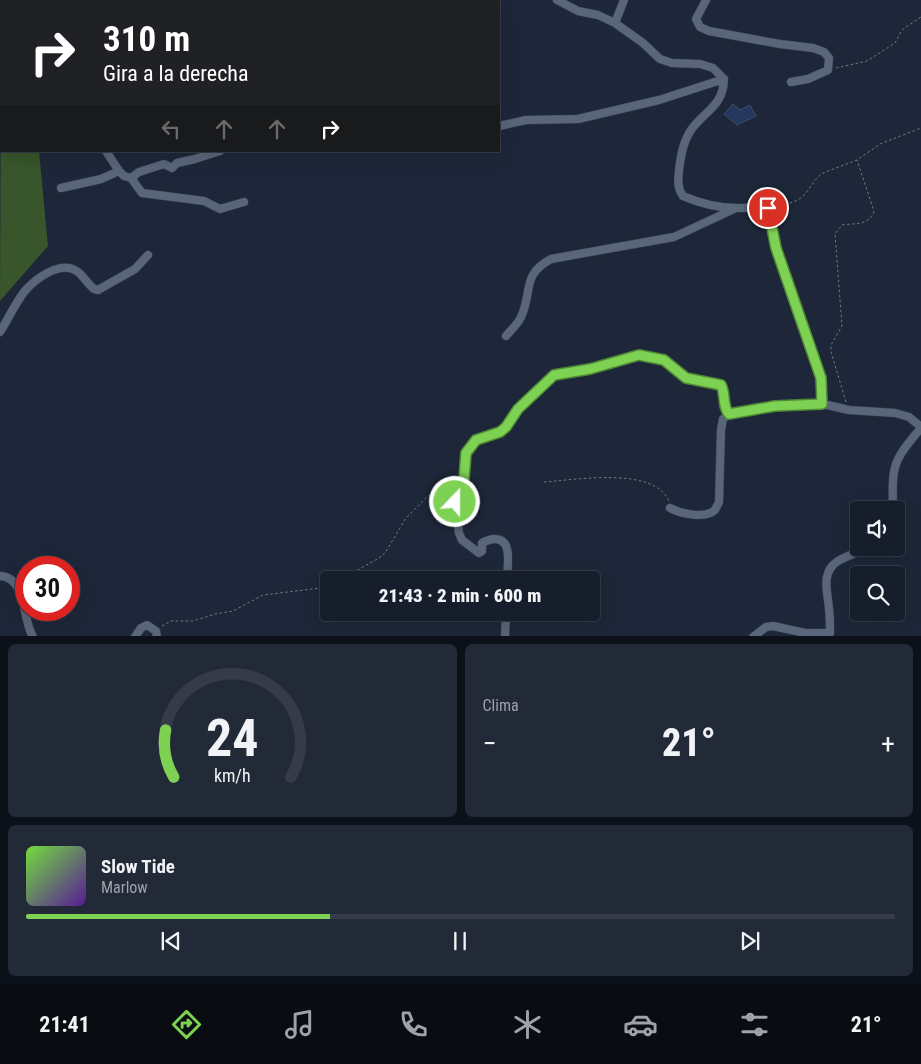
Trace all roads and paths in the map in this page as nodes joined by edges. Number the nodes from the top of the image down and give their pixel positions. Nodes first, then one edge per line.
1 (557, 0) edge
2 (624, 0) edge
3 (706, 0) edge
4 (921, 17) edge
5 (615, 23) junction
6 (828, 70) junction
7 (724, 79) junction
8 (791, 82) dead end
9 (500, 126) edge
10 (921, 128) edge
11 (107, 152) edge
12 (217, 152) edge
13 (857, 160) junction
14 (119, 171) junction
15 (131, 178) junction
16 (61, 188) dead end
17 (244, 202) dead end
18 (736, 208) junction
19 (768, 208) junction
20 (148, 255) dead end
21 (0, 332) edge
22 (506, 336) dead end
23 (822, 404) junction
24 (849, 410) junction
25 (729, 414) junction
26 (921, 427) edge
27 (464, 479) junction
28 (544, 482) dead end
29 (892, 501) edge
30 (670, 508) joint
31 (850, 556) edge
32 (356, 571) edge
33 (507, 571) edge
34 (0, 576) edge
35 (320, 588) edge
36 (506, 621) edge
37 (157, 634) edge
38 (830, 635) edge
39 (33, 636) edge
40 (134, 636) edge
41 (505, 636) edge
42 (753, 636) edge

1 - 5 street
2 - 5 street
3 - 6 street
4 - 6 path
5 - 7 street
6 - 8 street
7 - 9 street
7 - 18 street
10 - 13 path
11 - 14 street
12 - 15 street
13 - 19 path
13 - 24 path
14 - 15 street
14 - 16 street
15 - 17 street
18 - 19 street
18 - 22 street
19 - 23 street
20 - 21 street
23 - 24 street
23 - 25 street
24 - 26 street
25 - 27 street
25 - 30 street
26 - 29 street
27 - 32 path
27 - 33 street
28 - 30 path
31 - 38 street
34 - 39 street
35 - 37 path
36 - 41 street
37 - 40 street
38 - 42 street

